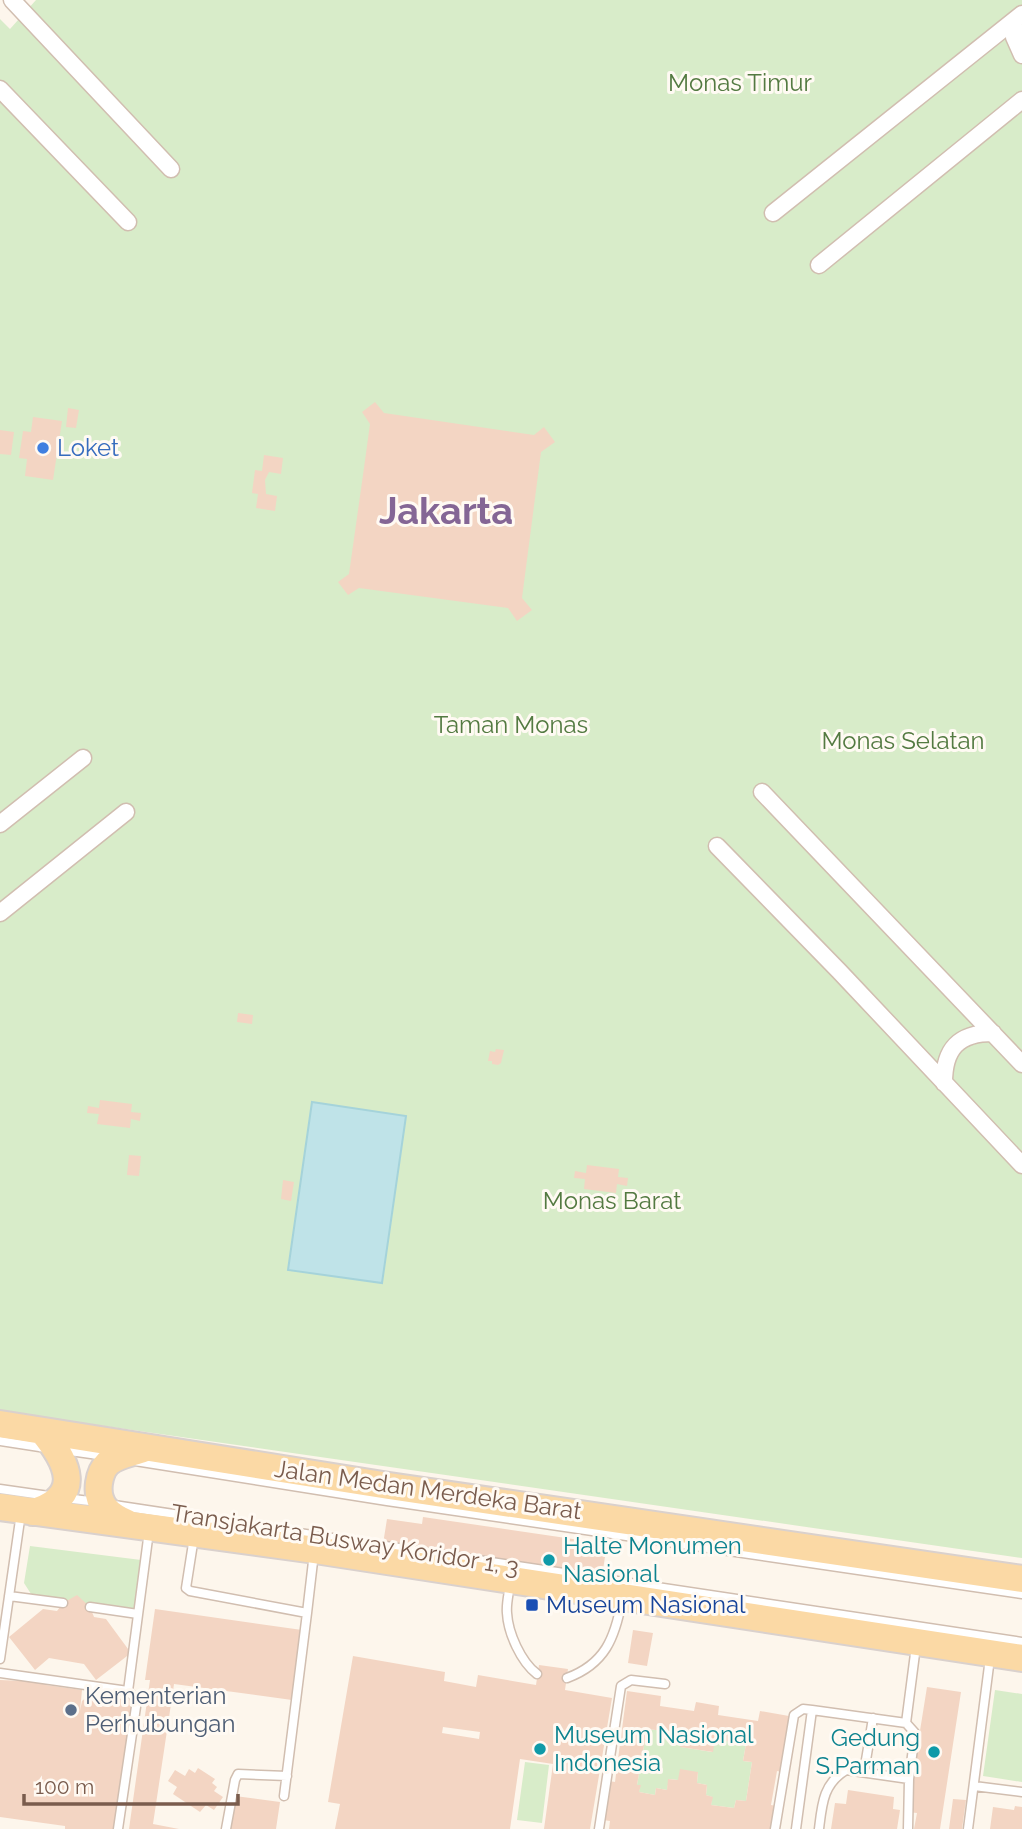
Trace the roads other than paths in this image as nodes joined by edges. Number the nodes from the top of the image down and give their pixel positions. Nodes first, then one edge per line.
1 (12, 0) edge
2 (1019, 17) edge
3 (1022, 55) edge
4 (0, 89) edge
5 (1022, 100) edge
6 (171, 169) dead end
7 (773, 213) dead end
8 (128, 222) dead end
9 (819, 265) dead end
10 (83, 758) dead end
11 (762, 792) dead end
12 (126, 811) dead end
13 (0, 824) edge
14 (717, 846) dead end
15 (0, 913) edge
16 (993, 1033) junction
17 (1022, 1064) edge
18 (944, 1083) junction
19 (1022, 1165) edge
20 (0, 1424) edge
21 (50, 1440) junction
22 (0, 1441) edge
23 (145, 1448) junction
24 (117, 1458) junction
25 (0, 1489) edge
26 (61, 1497) junction
27 (100, 1503) junction
28 (18, 1510) edge
29 (141, 1527) junction
30 (195, 1534) junction
31 (315, 1550) junction
32 (1022, 1578) edge
33 (510, 1582) junction
34 (1022, 1594) edge
35 (9, 1595) junction
36 (622, 1597) junction
37 (63, 1603) dead end
38 (90, 1607) dead end
39 (307, 1613) junction
40 (138, 1614) junction
41 (1022, 1642) edge
42 (917, 1643) junction
43 (990, 1654) junction
44 (1022, 1658) edge
45 (0, 1659) edge
46 (0, 1673) edge
47 (537, 1674) dead end
48 (567, 1678) dead end
49 (665, 1684) dead end
50 (128, 1691) junction
51 (813, 1710) junction
52 (873, 1718) junction
53 (906, 1723) junction
54 (864, 1772) junction
55 (287, 1776) junction
56 (909, 1779) junction
57 (974, 1786) junction
58 (1022, 1792) edge
59 (284, 1796) dead end
60 (118, 1829) edge
61 (226, 1829) edge
62 (600, 1829) edge
63 (775, 1829) edge
64 (796, 1829) edge
65 (819, 1829) edge
66 (908, 1829) edge
67 (968, 1829) edge

1 - 6 street
2 - 3 street
2 - 7 street
4 - 8 street
5 - 9 street
10 - 13 street
11 - 16 street
12 - 15 street
14 - 18 street
16 - 17 street
16 - 18 street
18 - 19 street
20 - 21 main road, Jalan Medan Merdeka Barat
21 - 22 lane
21 - 23 main road, Jalan Medan Merdeka Barat
21 - 24 lane
21 - 26 main road
23 - 24 main road
23 - 32 main road, Jalan Medan Merdeka Barat
24 - 27 main road
24 - 34 lane
25 - 26 lane, Transjakarta Busway Koridor 1, 3
26 - 27 lane, Transjakarta Busway Koridor 1, 3
26 - 28 main road
27 - 29 main road
27 - 41 lane, Transjakarta Busway Koridor 1, 3
28 - 29 main road
28 - 35 lane
29 - 30 main road
29 - 40 lane
30 - 31 main road
30 - 39 lane
31 - 33 main road
31 - 39 lane
33 - 36 main road
33 - 47 lane
35 - 37 lane
35 - 45 lane
36 - 42 main road
36 - 48 lane
38 - 40 lane
39 - 55 lane
40 - 50 lane
42 - 43 main road
42 - 53 lane
43 - 44 main road
43 - 57 lane
46 - 50 lane
49 - 62 lane
50 - 60 lane
51 - 52 lane
51 - 63 lane
51 - 64 lane
52 - 53 lane
52 - 54 lane
53 - 56 lane
54 - 56 lane
54 - 65 lane
55 - 59 lane
55 - 61 lane
56 - 66 lane
57 - 58 lane
57 - 67 lane

